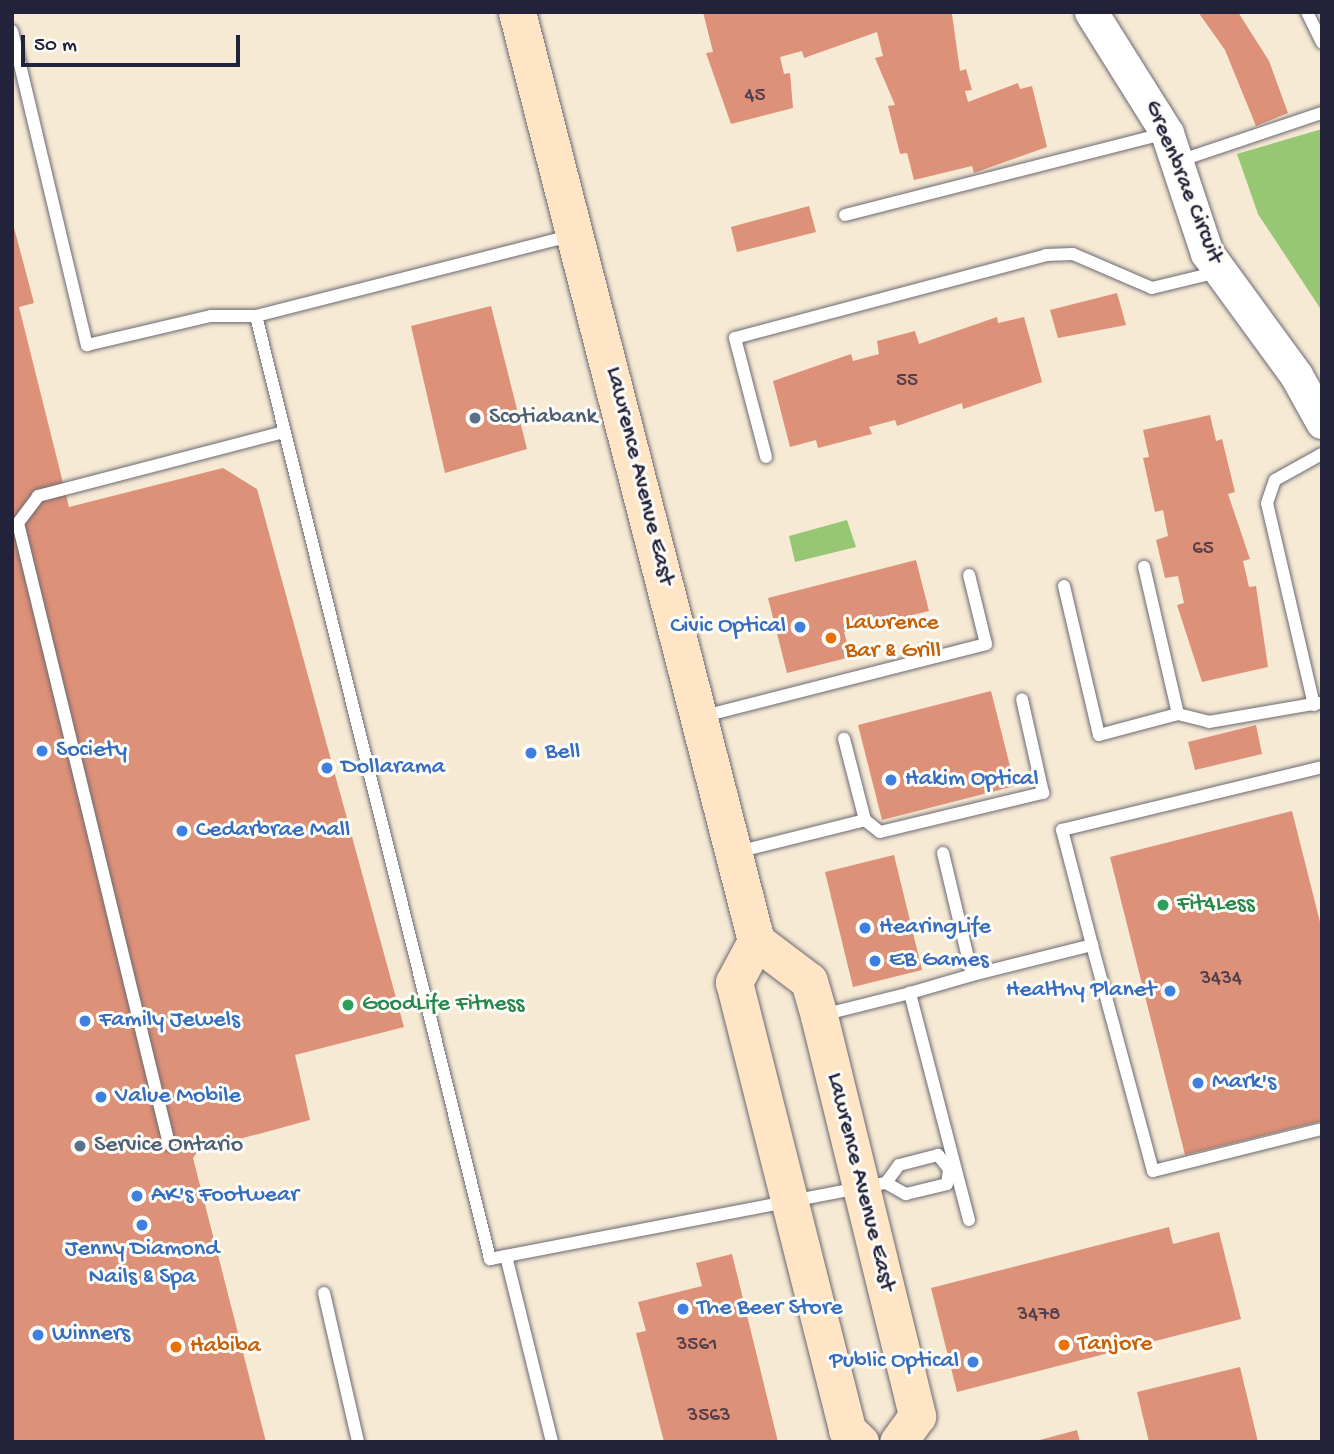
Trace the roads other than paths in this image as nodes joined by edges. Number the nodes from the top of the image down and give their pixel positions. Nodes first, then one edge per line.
1 (517, 12) edge
2 (1091, 12) edge
3 (1307, 12) edge
4 (12, 31) edge
5 (1322, 43) edge
6 (1322, 114) edge
7 (1173, 147) junction
8 (845, 215) dead end
9 (575, 235) junction
10 (1219, 271) junction
11 (256, 316) junction
12 (1322, 422) edge
13 (283, 432) junction
14 (1322, 454) edge
15 (766, 457) dead end
16 (1144, 567) dead end
17 (969, 575) dead end
18 (1064, 586) dead end
19 (1022, 699) dead end
20 (1318, 703) edge
21 (1178, 714) junction
22 (699, 717) junction
23 (844, 739) dead end
24 (1322, 767) edge
25 (865, 820) junction
26 (733, 853) junction
27 (943, 853) dead end
28 (756, 941) junction
29 (1092, 945) junction
30 (972, 975) junction
31 (910, 993) junction
32 (819, 1016) junction
33 (1322, 1129) edge
34 (169, 1143) dead end
35 (952, 1168) junction
36 (874, 1185) junction
37 (790, 1199) junction
38 (969, 1220) dead end
39 (506, 1256) junction
40 (324, 1293) dead end
41 (358, 1442) edge
42 (552, 1442) edge
43 (860, 1442) edge
44 (898, 1442) edge

1 - 9 main road, Lawrence Avenue East
2 - 7 street, Greenbrae Circuit
3 - 5 lane
4 - 11 lane
6 - 7 lane
7 - 8 lane
7 - 10 street, Greenbrae Circuit
9 - 11 lane
9 - 22 main road, Lawrence Avenue East
10 - 12 street, Greenbrae Circuit
10 - 15 lane
11 - 13 lane
13 - 34 lane
13 - 39 lane
14 - 20 lane
16 - 21 lane
17 - 22 lane
18 - 21 lane
19 - 25 lane
20 - 21 lane
22 - 26 main road, Lawrence Avenue East
23 - 25 lane
24 - 29 lane
25 - 26 lane
26 - 28 main road, Lawrence Avenue East
27 - 30 lane
28 - 32 main road, Lawrence Avenue East
28 - 37 main road
29 - 30 lane
29 - 33 lane
30 - 31 lane
31 - 32 lane
31 - 35 lane
32 - 36 main road, Lawrence Avenue East
35 - 36 lane
35 - 36 lane
35 - 38 lane
36 - 37 lane
36 - 44 main road, Lawrence Avenue East
37 - 39 lane
37 - 43 main road
39 - 42 lane
40 - 41 lane

